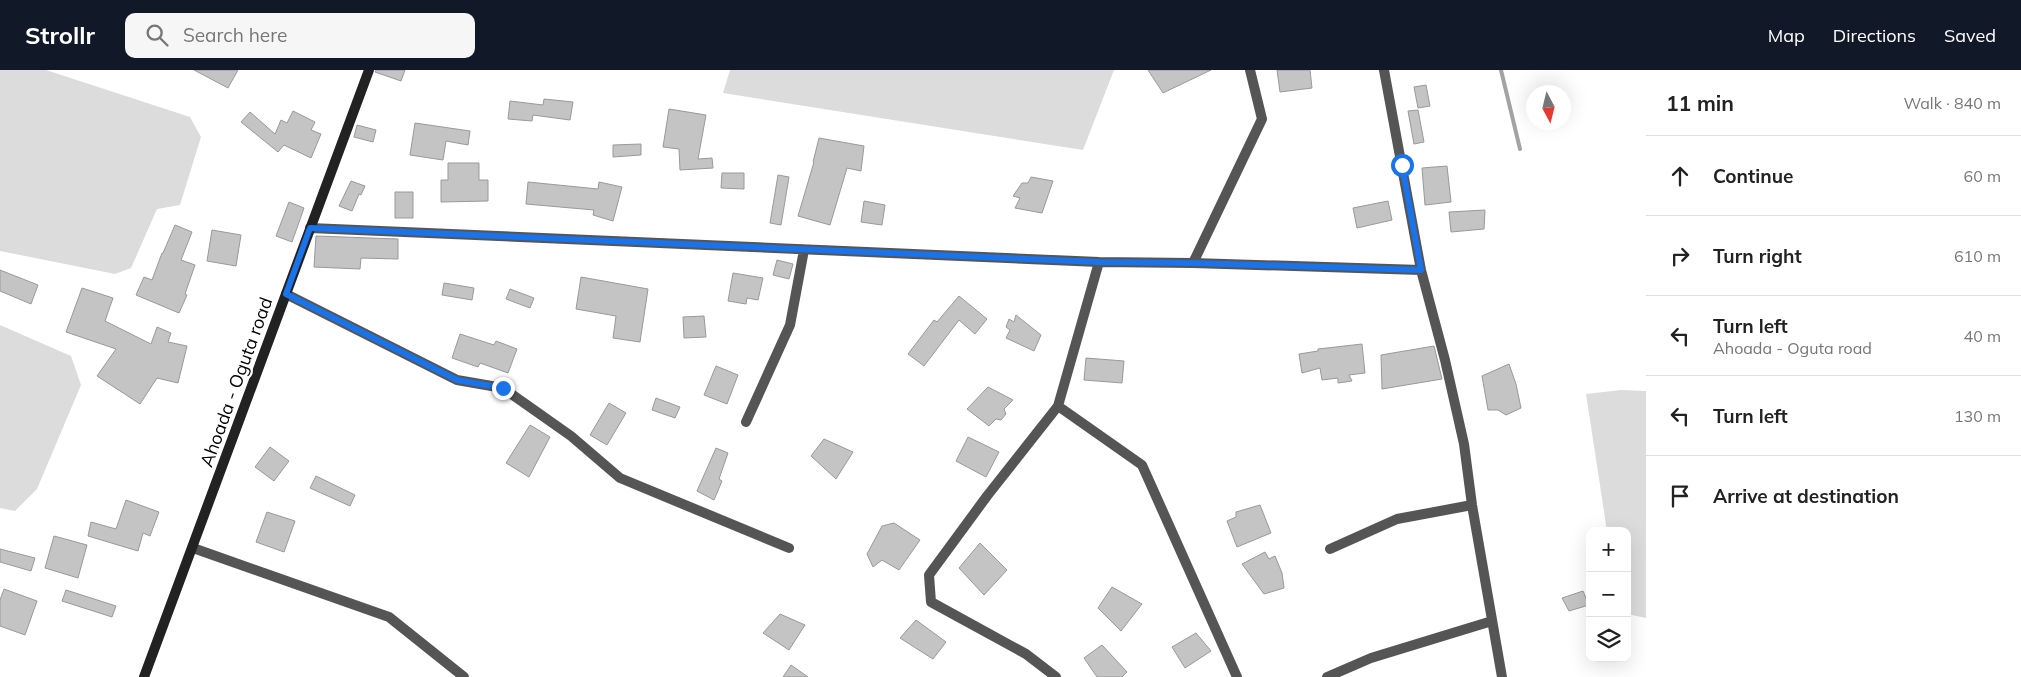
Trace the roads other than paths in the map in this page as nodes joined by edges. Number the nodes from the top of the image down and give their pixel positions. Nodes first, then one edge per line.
1 (369, 70) edge
2 (1250, 70) edge
3 (1384, 70) edge
4 (310, 228) junction
5 (804, 250) junction
6 (1099, 262) junction
7 (1193, 263) junction
8 (1421, 270) junction
9 (286, 294) junction
10 (1058, 406) junction
11 (746, 422) dead end
12 (1472, 505) junction
13 (193, 548) junction
14 (789, 548) dead end
15 (1330, 549) dead end
16 (1492, 621) junction
17 (144, 677) edge
18 (464, 677) edge
19 (1056, 677) edge
20 (1237, 677) edge
21 (1327, 677) edge
22 (1502, 677) edge

1 - 4 main road, Ahoada - Oguta road
2 - 7 street
3 - 8 street
4 - 5 street
4 - 9 main road, Ahoada - Oguta road
5 - 6 street
5 - 11 street
6 - 7 street
6 - 10 street
7 - 8 street
8 - 12 street
9 - 13 main road, Ahoada - Oguta road
9 - 14 street
10 - 19 street
10 - 20 street
12 - 15 street
12 - 16 street
13 - 17 main road, Ahoada - Oguta road
13 - 18 street
16 - 21 street
16 - 22 street

